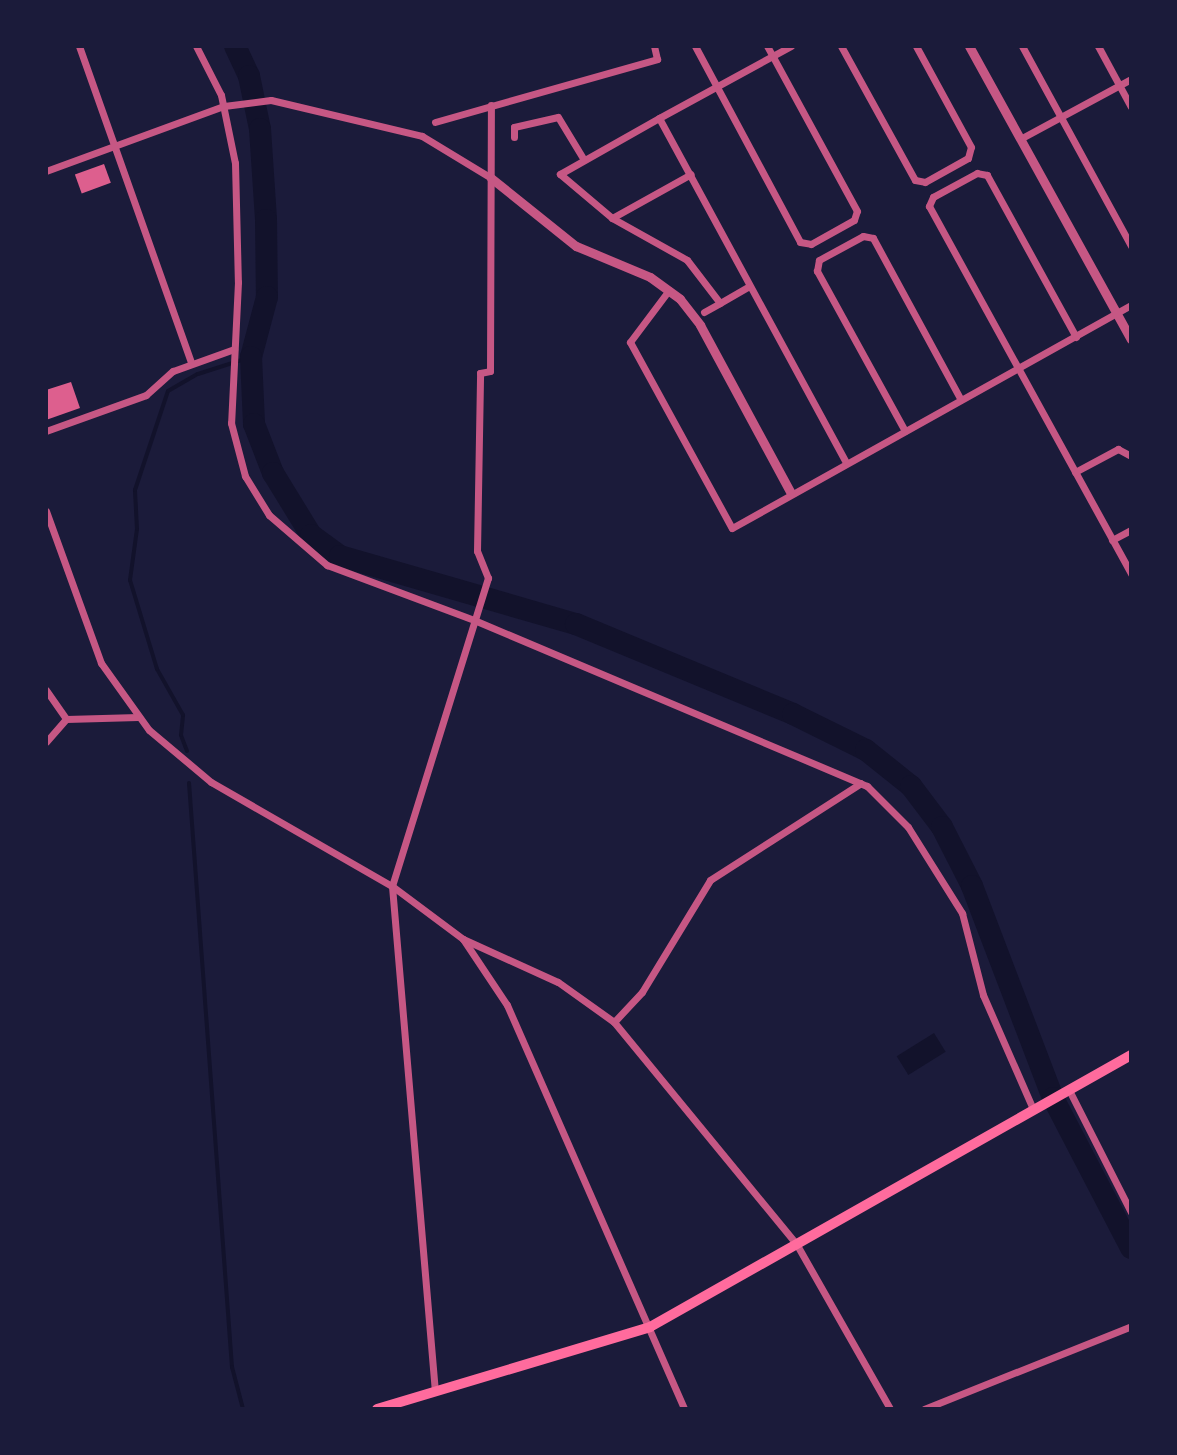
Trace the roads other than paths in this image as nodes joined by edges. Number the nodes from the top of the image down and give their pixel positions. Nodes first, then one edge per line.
1 (79, 46) edge
2 (196, 46) edge
3 (654, 46) edge
4 (695, 46) edge
5 (767, 46) edge
6 (791, 46) edge
7 (841, 46) edge
8 (916, 46) edge
9 (969, 46) edge
10 (1022, 46) edge
11 (1098, 46) edge
12 (773, 56) junction
13 (1131, 79) edge
14 (1119, 85) junction
15 (717, 88) junction
16 (491, 105) junction
17 (224, 106) junction
18 (1131, 107) edge
19 (1061, 117) junction
20 (659, 118) junction
21 (435, 122) dead end
22 (514, 137) dead end
23 (1020, 139) junction
24 (115, 145) junction
25 (584, 160) junction
26 (46, 171) edge
27 (691, 174) junction
28 (491, 178) junction
29 (612, 218) junction
30 (1131, 246) edge
31 (750, 286) junction
32 (669, 290) junction
33 (720, 303) junction
34 (1131, 305) edge
35 (704, 312) dead end
36 (1116, 314) junction
37 (1076, 337) junction
38 (1131, 339) edge
39 (234, 351) junction
40 (191, 362) junction
41 (1017, 368) junction
42 (961, 400) junction
43 (46, 431) edge
44 (905, 431) junction
45 (1131, 456) edge
46 (846, 463) junction
47 (1075, 472) junction
48 (791, 493) junction
49 (46, 511) edge
50 (1131, 530) edge
51 (1112, 540) junction
52 (1131, 573) edge
53 (475, 616) junction
54 (46, 690) edge
55 (138, 717) junction
56 (66, 719) junction
57 (46, 742) edge
58 (861, 783) junction
59 (392, 886) junction
60 (463, 939) junction
61 (614, 1022) junction
62 (1131, 1055) edge
63 (1069, 1090) junction
64 (1036, 1108) junction
65 (1131, 1212) edge
66 (797, 1245) junction
67 (1131, 1326) edge
68 (650, 1327) junction
69 (435, 1392) junction
70 (408, 1404) edge
71 (377, 1409) edge
72 (684, 1409) edge
73 (890, 1409) edge
74 (924, 1409) edge

1 - 24 street
2 - 17 street
3 - 16 street
4 - 15 street
5 - 12 street
6 - 12 street
7 - 8 street
9 - 23 street
10 - 19 street
11 - 14 street
12 - 15 street
12 - 15 street
13 - 14 street
14 - 18 street
14 - 19 street
15 - 20 street
16 - 21 street
16 - 28 street
17 - 24 street
17 - 28 street
17 - 39 street
19 - 23 street
19 - 30 street
20 - 25 street
20 - 27 street
22 - 25 street
23 - 36 street
24 - 26 street
24 - 40 street
25 - 29 street
27 - 29 street
27 - 31 street
28 - 32 street
28 - 53 street
29 - 33 street
31 - 33 street
31 - 46 street
32 - 48 street
32 - 48 street
33 - 35 street
34 - 36 street
36 - 37 street
36 - 38 street
37 - 41 street
37 - 41 street
39 - 40 street
39 - 53 street
40 - 43 street
41 - 42 street
41 - 47 street
42 - 44 street
42 - 44 street
44 - 46 street
45 - 47 street
46 - 48 street
47 - 51 street
49 - 55 street
50 - 51 street
51 - 52 street
53 - 58 street
53 - 59 street
54 - 56 street
55 - 56 street
55 - 59 street
56 - 57 street
58 - 61 street
58 - 64 street
59 - 60 street
59 - 69 street
60 - 61 street
60 - 68 street
61 - 66 street
62 - 63 main road
63 - 64 main road
63 - 65 street
64 - 66 main road
66 - 68 main road
66 - 73 street
67 - 74 street
68 - 69 main road
68 - 72 street
69 - 70 main road
70 - 71 main road

